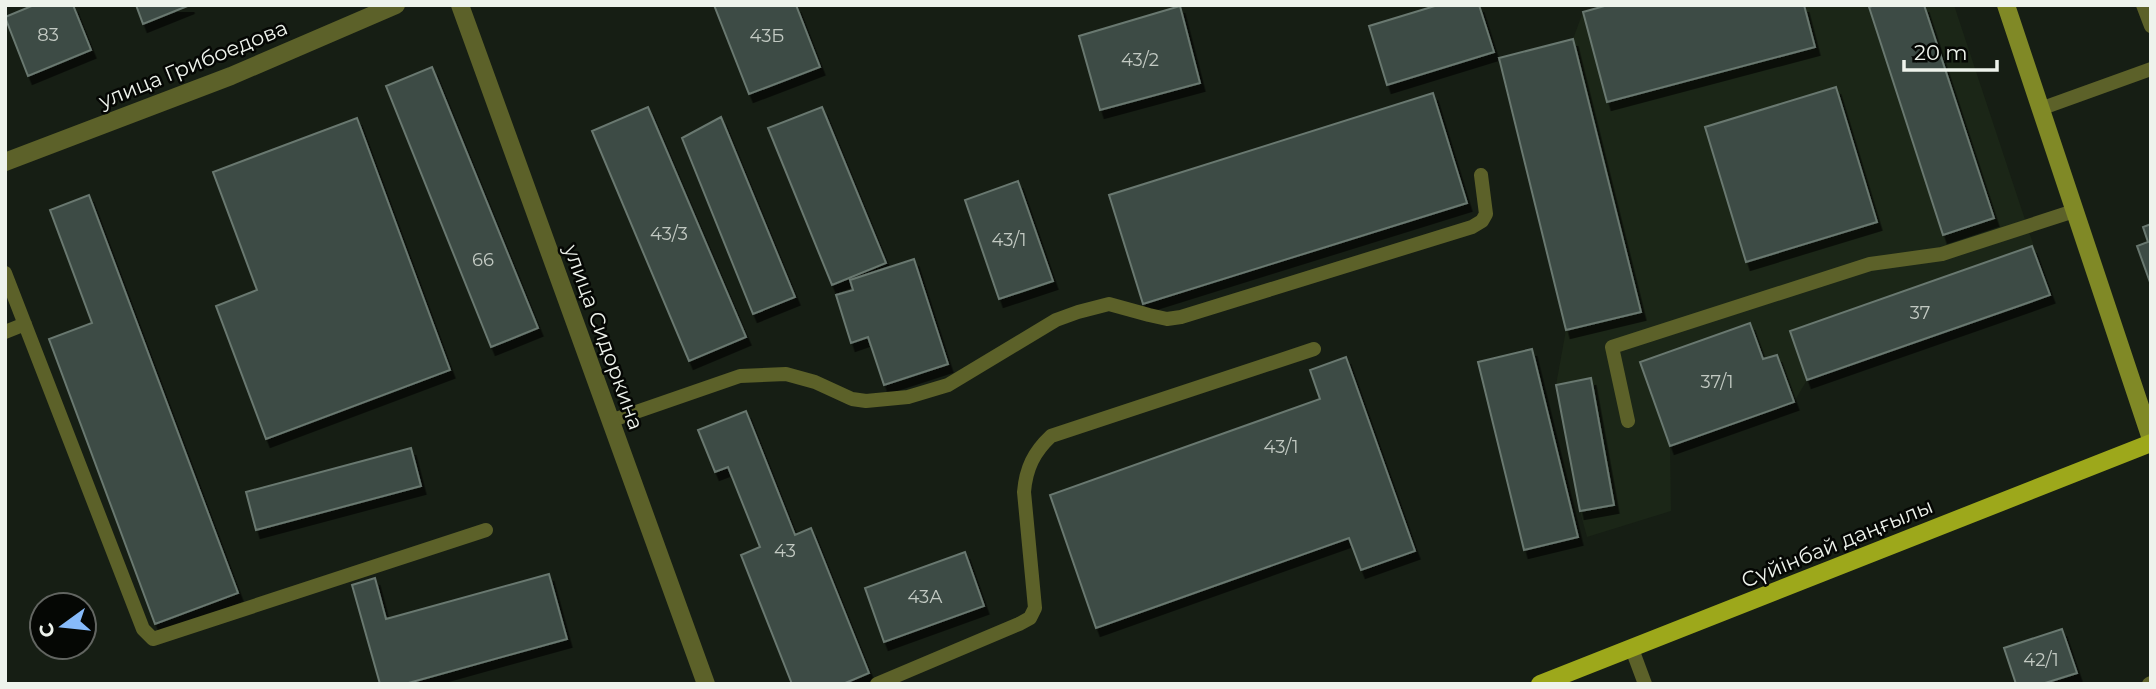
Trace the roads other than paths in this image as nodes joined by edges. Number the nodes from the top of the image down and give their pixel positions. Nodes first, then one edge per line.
1 (396, 5) edge
2 (460, 5) edge
3 (2006, 5) edge
4 (2143, 5) edge
5 (2151, 26) edge
6 (2151, 69) edge
7 (2040, 109) junction
8 (5, 162) edge
9 (1481, 175) dead end
10 (2074, 211) junction
11 (5, 273) edge
12 (25, 324) junction
13 (5, 332) edge
14 (1314, 349) dead end
15 (610, 421) junction
16 (1628, 421) dead end
17 (2151, 441) edge
18 (486, 530) dead end
19 (1632, 649) junction
20 (706, 684) edge
21 (877, 684) edge
22 (1540, 684) edge
23 (1645, 684) edge

1 - 8 street, улица Грибоедова
2 - 15 street, улица Сидоркина
3 - 7 street
4 - 5 lane
6 - 7 lane
7 - 10 street
9 - 15 lane
10 - 16 lane
10 - 17 street
11 - 12 lane
12 - 13 lane
12 - 18 lane
14 - 21 lane
15 - 20 street, улица Сидоркина
17 - 19 main road, Сүйінбай даңғылы
19 - 22 main road, Сүйінбай даңғылы
19 - 23 lane

